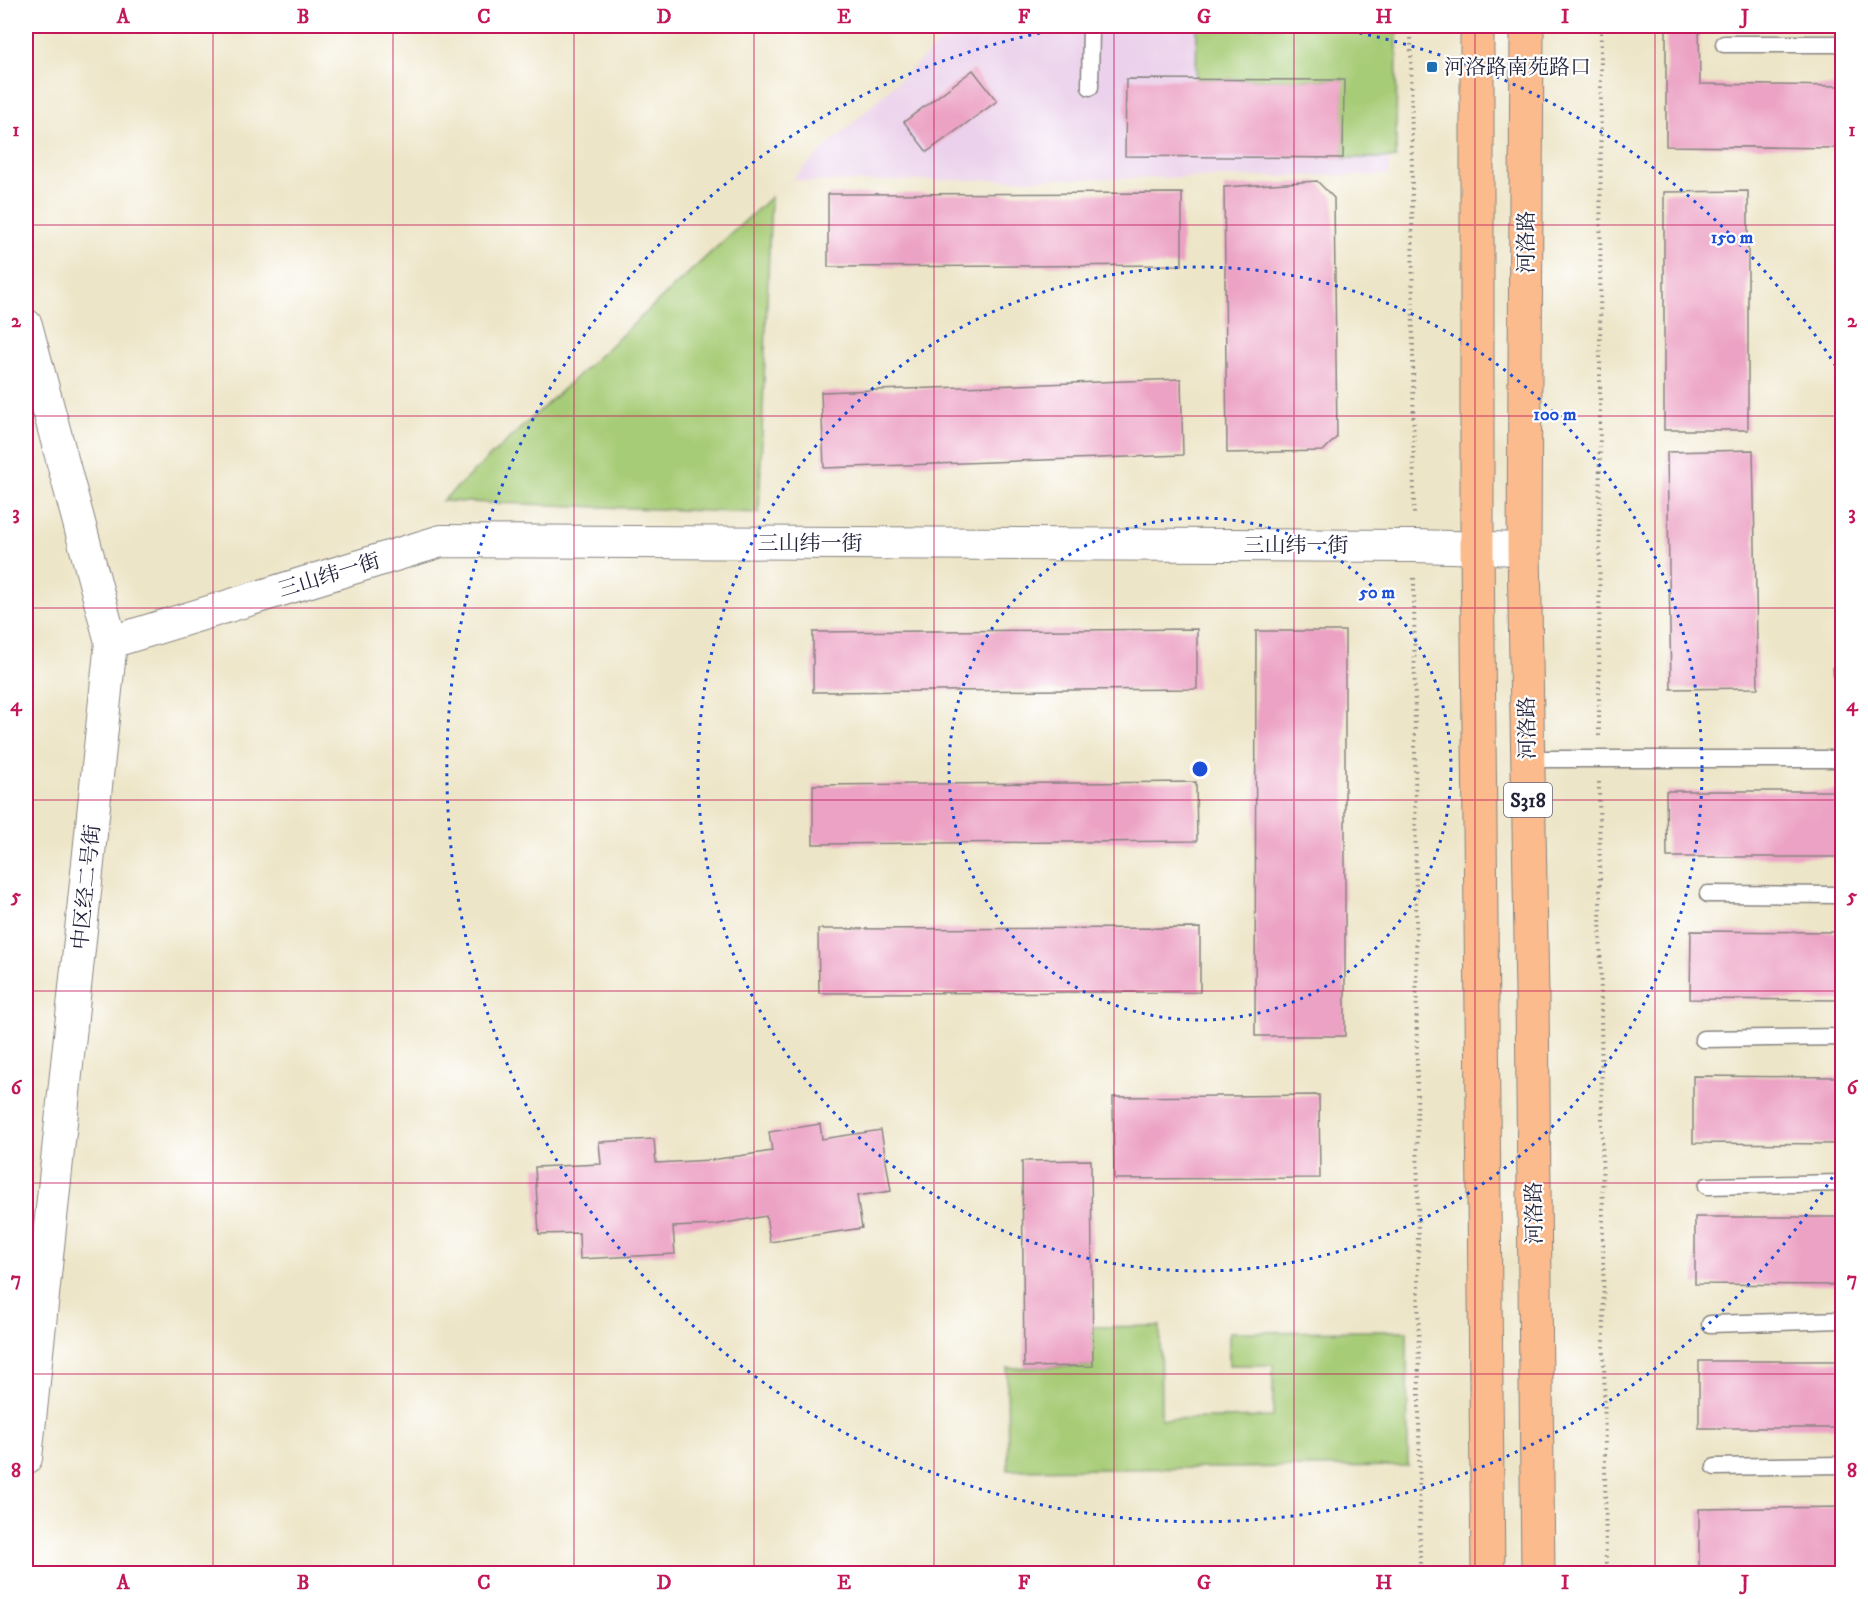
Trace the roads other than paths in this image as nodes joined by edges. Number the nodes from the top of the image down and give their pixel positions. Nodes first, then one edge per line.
1 (1091, 26) edge
2 (1477, 26) edge
3 (1527, 26) edge
4 (1725, 44) dead end
5 (1842, 44) edge
6 (1090, 87) dead end
7 (26, 325) edge
8 (1477, 547) junction
9 (1524, 549) junction
10 (111, 642) junction
11 (1527, 759) junction
12 (1842, 759) edge
13 (1708, 894) dead end
14 (1842, 895) edge
15 (1842, 1037) edge
16 (1703, 1039) dead end
17 (1842, 1183) edge
18 (1707, 1186) dead end
19 (1842, 1320) edge
20 (1710, 1323) dead end
21 (26, 1458) edge
22 (1842, 1465) edge
23 (1715, 1467) dead end
24 (1488, 1574) edge
25 (1538, 1574) edge

1 - 6 lane
2 - 8 main road, S318
3 - 9 main road, 河洛路 / S318
4 - 5 lane
7 - 10 street, 中区经二号街
8 - 9 street, 三山纬一街
8 - 10 street, 三山纬一街
8 - 24 main road, S318
9 - 11 main road, 河洛路 / S318
10 - 21 street, 中区经二号街
11 - 12 lane
11 - 25 main road, 河洛路 / S318
13 - 14 lane
15 - 16 lane
17 - 18 lane
19 - 20 lane
22 - 23 lane

